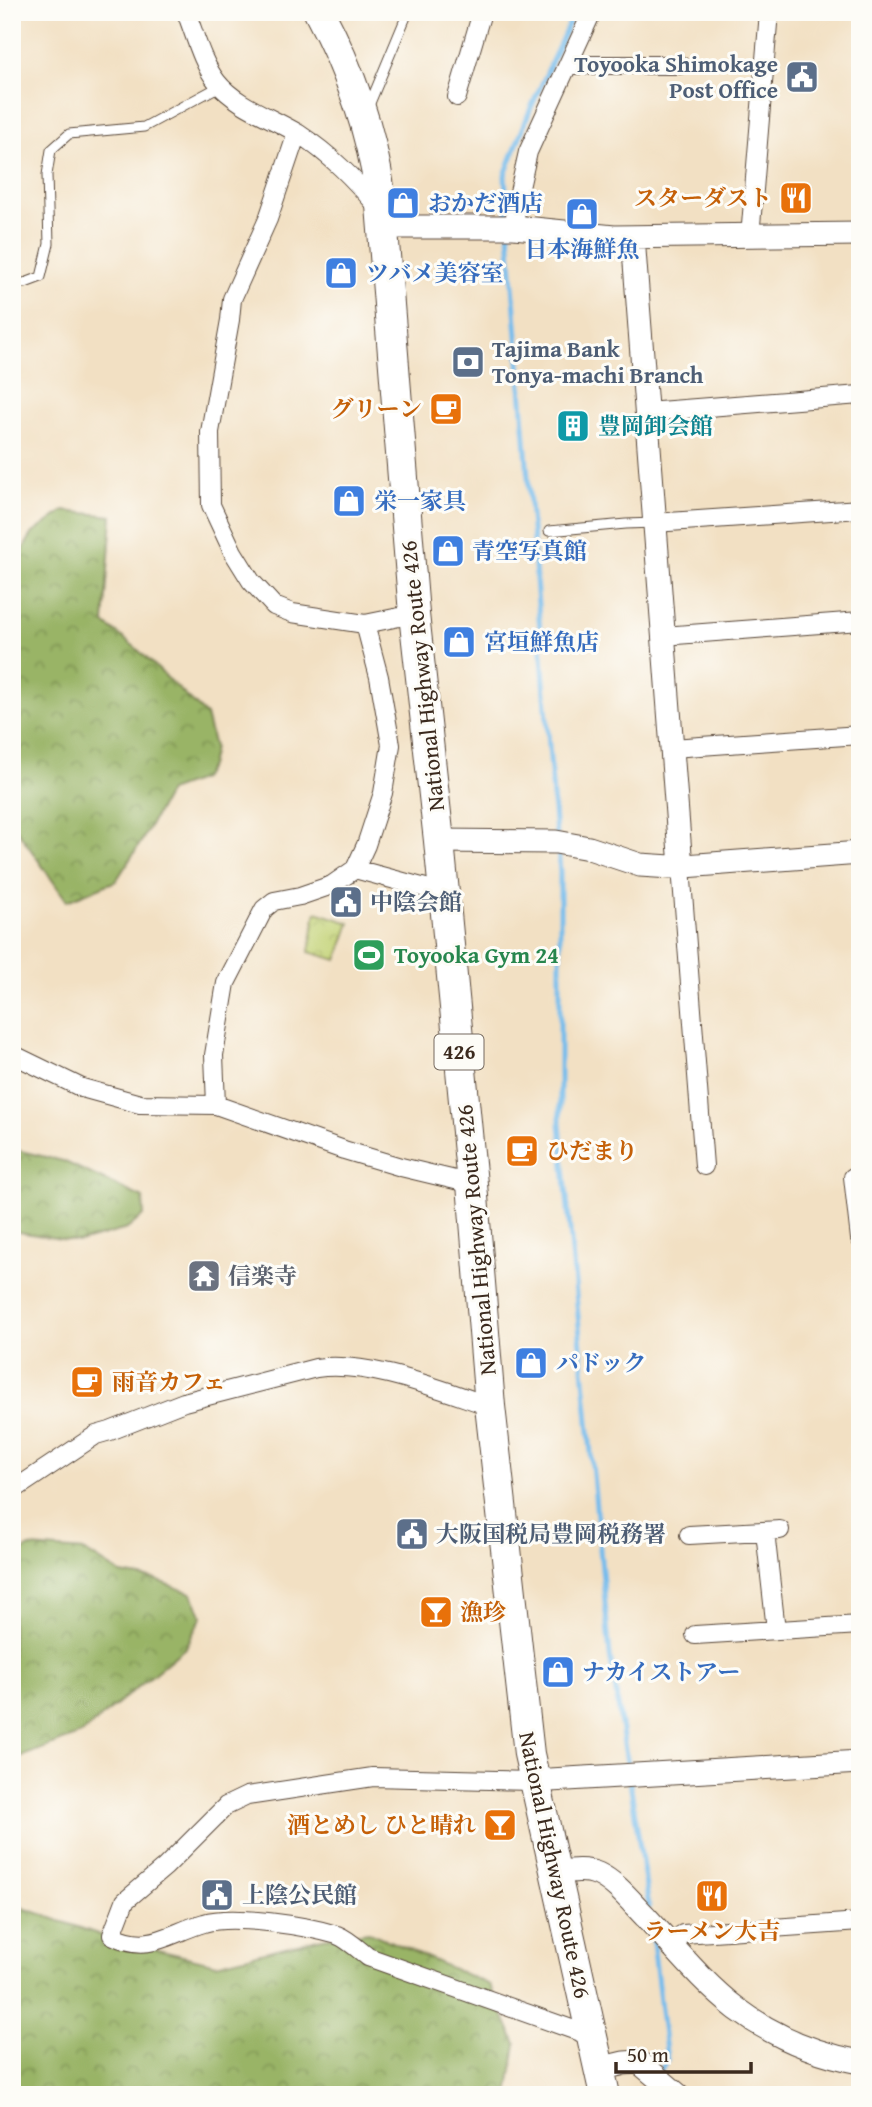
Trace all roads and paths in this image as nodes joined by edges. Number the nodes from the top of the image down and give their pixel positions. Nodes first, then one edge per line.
1 (186, 12) edge
2 (319, 12) edge
3 (408, 12) edge
4 (482, 12) edge
5 (592, 12) edge
6 (769, 12) edge
7 (568, 65) junction
8 (680, 65) dead end
9 (220, 86) junction
10 (457, 97) dead end
11 (364, 119) junction
12 (297, 133) junction
13 (384, 220) junction
14 (514, 227) junction
15 (860, 234) edge
16 (633, 237) junction
17 (750, 237) junction
18 (12, 282) edge
19 (860, 396) edge
20 (646, 412) junction
21 (860, 509) edge
22 (654, 523) junction
23 (549, 531) dead end
24 (414, 614) junction
25 (860, 621) edge
26 (365, 624) junction
27 (663, 636) junction
28 (860, 735) edge
29 (672, 748) junction
30 (439, 841) junction
31 (860, 853) edge
32 (681, 867) junction
33 (355, 869) junction
34 (444, 893) junction
35 (12, 1054) edge
36 (216, 1105) junction
37 (704, 1166) dead end
38 (860, 1177) edge
39 (472, 1184) junction
40 (860, 1239) edge
41 (490, 1406) junction
42 (12, 1491) edge
43 (689, 1535) dead end
44 (860, 1625) edge
45 (776, 1630) junction
46 (695, 1635) dead end
47 (860, 1762) edge
48 (533, 1780) junction
49 (555, 1872) junction
50 (860, 1922) edge
51 (668, 1940) junction
52 (591, 2036) junction
53 (860, 2062) edge
54 (602, 2082) edge
55 (663, 2082) edge

1 - 9 street
2 - 11 highway, National Highway Route 426 / 426
3 - 11 lane
4 - 10 street
5 - 7 street
6 - 17 street
7 - 8 street
7 - 14 street
9 - 12 street
9 - 18 lane
11 - 13 highway, National Highway Route 426 / 426
12 - 13 street
12 - 26 street
13 - 14 street
13 - 24 highway, National Highway Route 426 / 426
14 - 16 street
15 - 17 street
16 - 17 street
16 - 20 street
19 - 20 street
20 - 22 street
21 - 22 street
22 - 23 lane
22 - 27 street
24 - 26 street
24 - 30 highway, National Highway Route 426 / 426
25 - 27 street
26 - 33 street
27 - 29 street
28 - 29 street
29 - 32 street
30 - 32 street
30 - 34 highway, National Highway Route 426 / 426
31 - 32 street
32 - 37 street
33 - 34 street
33 - 36 street
34 - 39 highway, National Highway Route 426 / 426
35 - 36 street
36 - 39 street
38 - 40 street
39 - 41 highway, National Highway Route 426 / 426
41 - 42 street
41 - 48 highway, National Highway Route 426 / 426
43 - 45 street
44 - 45 street
45 - 46 street
47 - 48 street
48 - 49 highway, National Highway Route 426 / 426
48 - 52 street
49 - 51 street
49 - 52 highway, National Highway Route 426 / 426
50 - 51 street
51 - 53 street
52 - 54 highway, National Highway Route 426 / 426
54 - 55 street

